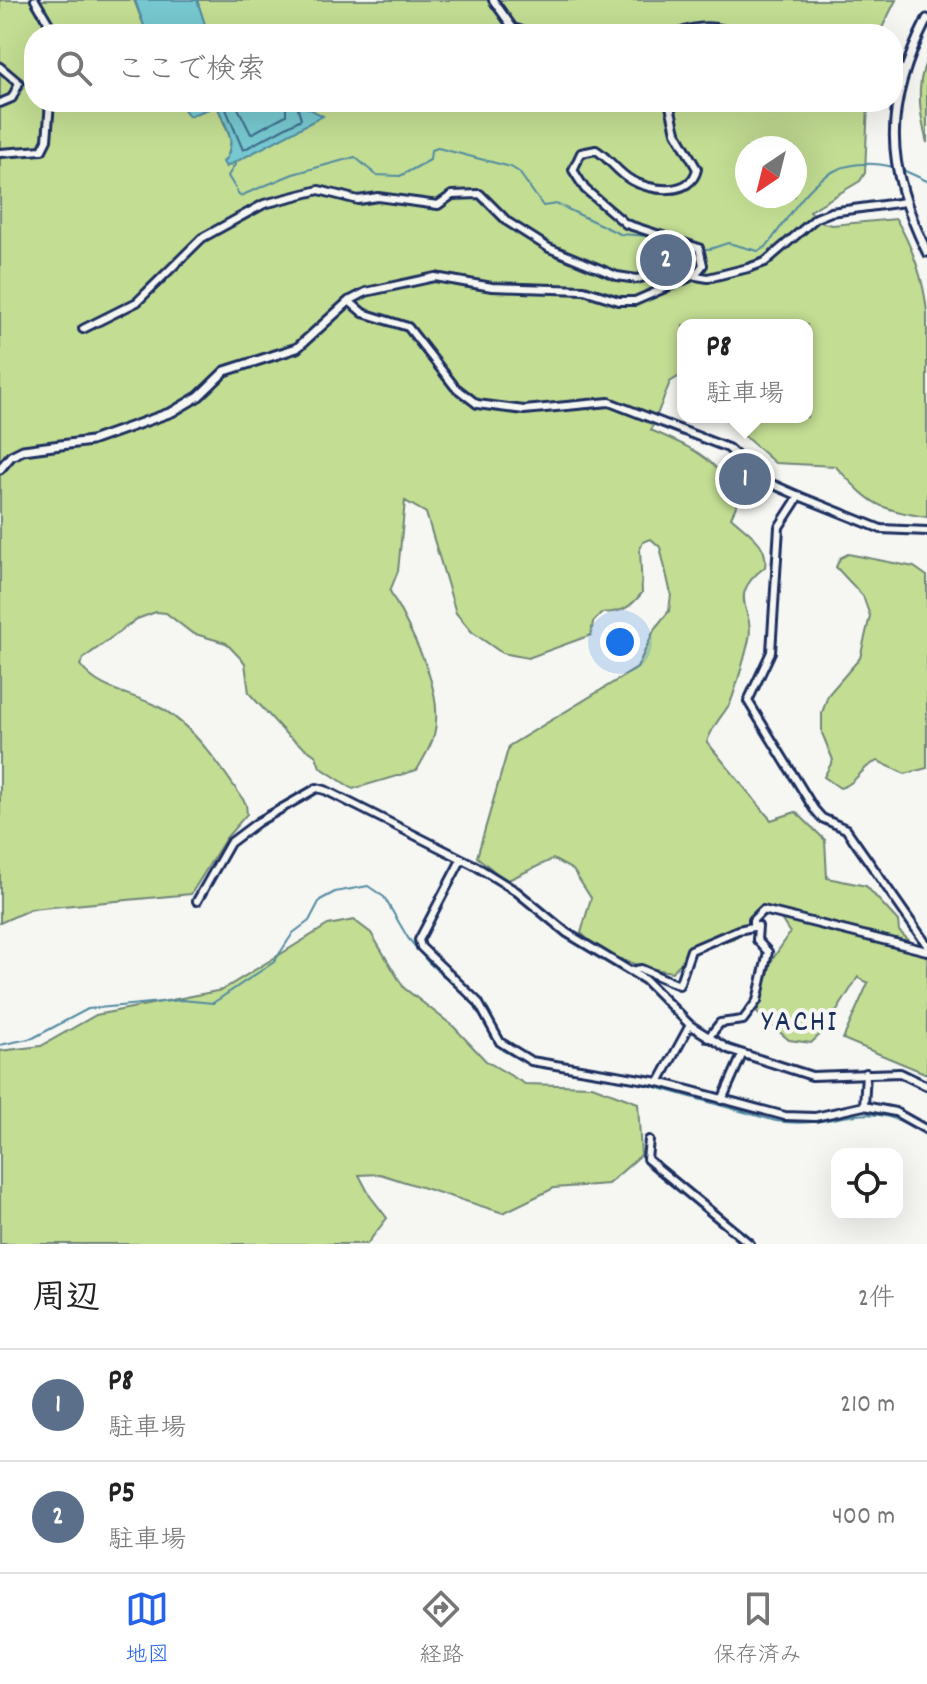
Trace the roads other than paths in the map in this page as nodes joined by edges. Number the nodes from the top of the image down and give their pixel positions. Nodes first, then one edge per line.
1 (35, 0) edge
2 (493, 0) edge
3 (927, 19) edge
4 (49, 24) edge
5 (510, 24) edge
6 (0, 67) edge
7 (903, 69) edge
8 (0, 103) edge
9 (49, 112) edge
10 (671, 112) edge
11 (895, 112) edge
12 (0, 153) edge
13 (905, 202) junction
14 (927, 252) edge
15 (695, 275) junction
16 (349, 301) junction
17 (83, 329) dead end
18 (0, 469) edge
19 (799, 496) junction
20 (927, 531) edge
21 (461, 860) junction
22 (197, 901) dead end
23 (753, 926) junction
24 (927, 948) edge
25 (631, 971) junction
26 (690, 1025) junction
27 (708, 1038) junction
28 (742, 1055) junction
29 (866, 1073) junction
30 (659, 1082) junction
31 (927, 1086) edge
32 (722, 1100) junction
33 (864, 1106) junction
34 (927, 1130) edge
35 (649, 1140) dead end
36 (750, 1244) edge

1 - 4 street
2 - 5 street
3 - 7 street
6 - 8 street
9 - 12 street
10 - 15 street
11 - 13 street
13 - 14 street
13 - 15 street
15 - 16 street
15 - 17 street
16 - 18 street
16 - 19 street
19 - 20 street
19 - 24 street
21 - 22 street
21 - 25 street
21 - 30 street
23 - 24 street
23 - 25 street
23 - 27 street
25 - 26 street
26 - 27 street
26 - 30 street
27 - 28 street
28 - 29 street
28 - 32 street
29 - 31 street
29 - 33 street
30 - 32 street
32 - 33 street
33 - 34 street
35 - 36 street

